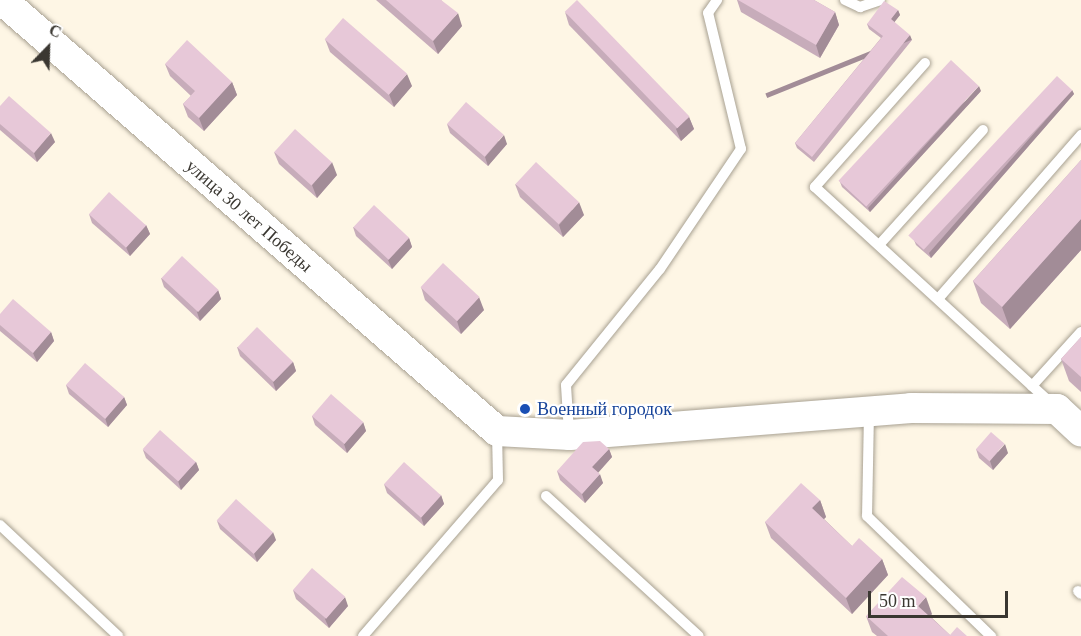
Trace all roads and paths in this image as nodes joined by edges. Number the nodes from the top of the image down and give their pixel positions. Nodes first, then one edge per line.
1 (2, 0) edge
2 (717, 0) edge
3 (845, 0) edge
4 (880, 0) edge
5 (925, 63) dead end
6 (983, 130) dead end
7 (1081, 135) edge
8 (879, 245) junction
9 (938, 299) junction
10 (1081, 332) edge
11 (1032, 386) junction
12 (1057, 409) junction
13 (869, 411) junction
14 (497, 431) junction
15 (1081, 431) edge
16 (570, 435) junction
17 (546, 496) dead end
18 (0, 525) edge
19 (118, 636) edge
20 (363, 636) edge
21 (699, 636) edge
22 (992, 636) edge

1 - 14 street, улица 30 лет Победы
2 - 16 lane
3 - 4 lane
5 - 8 lane
6 - 8 lane
7 - 9 lane
8 - 9 lane
9 - 11 lane
10 - 11 lane
11 - 12 lane
12 - 13 street
12 - 15 street
13 - 16 street
13 - 22 lane
14 - 16 street
14 - 20 lane
17 - 21 lane
18 - 19 lane

